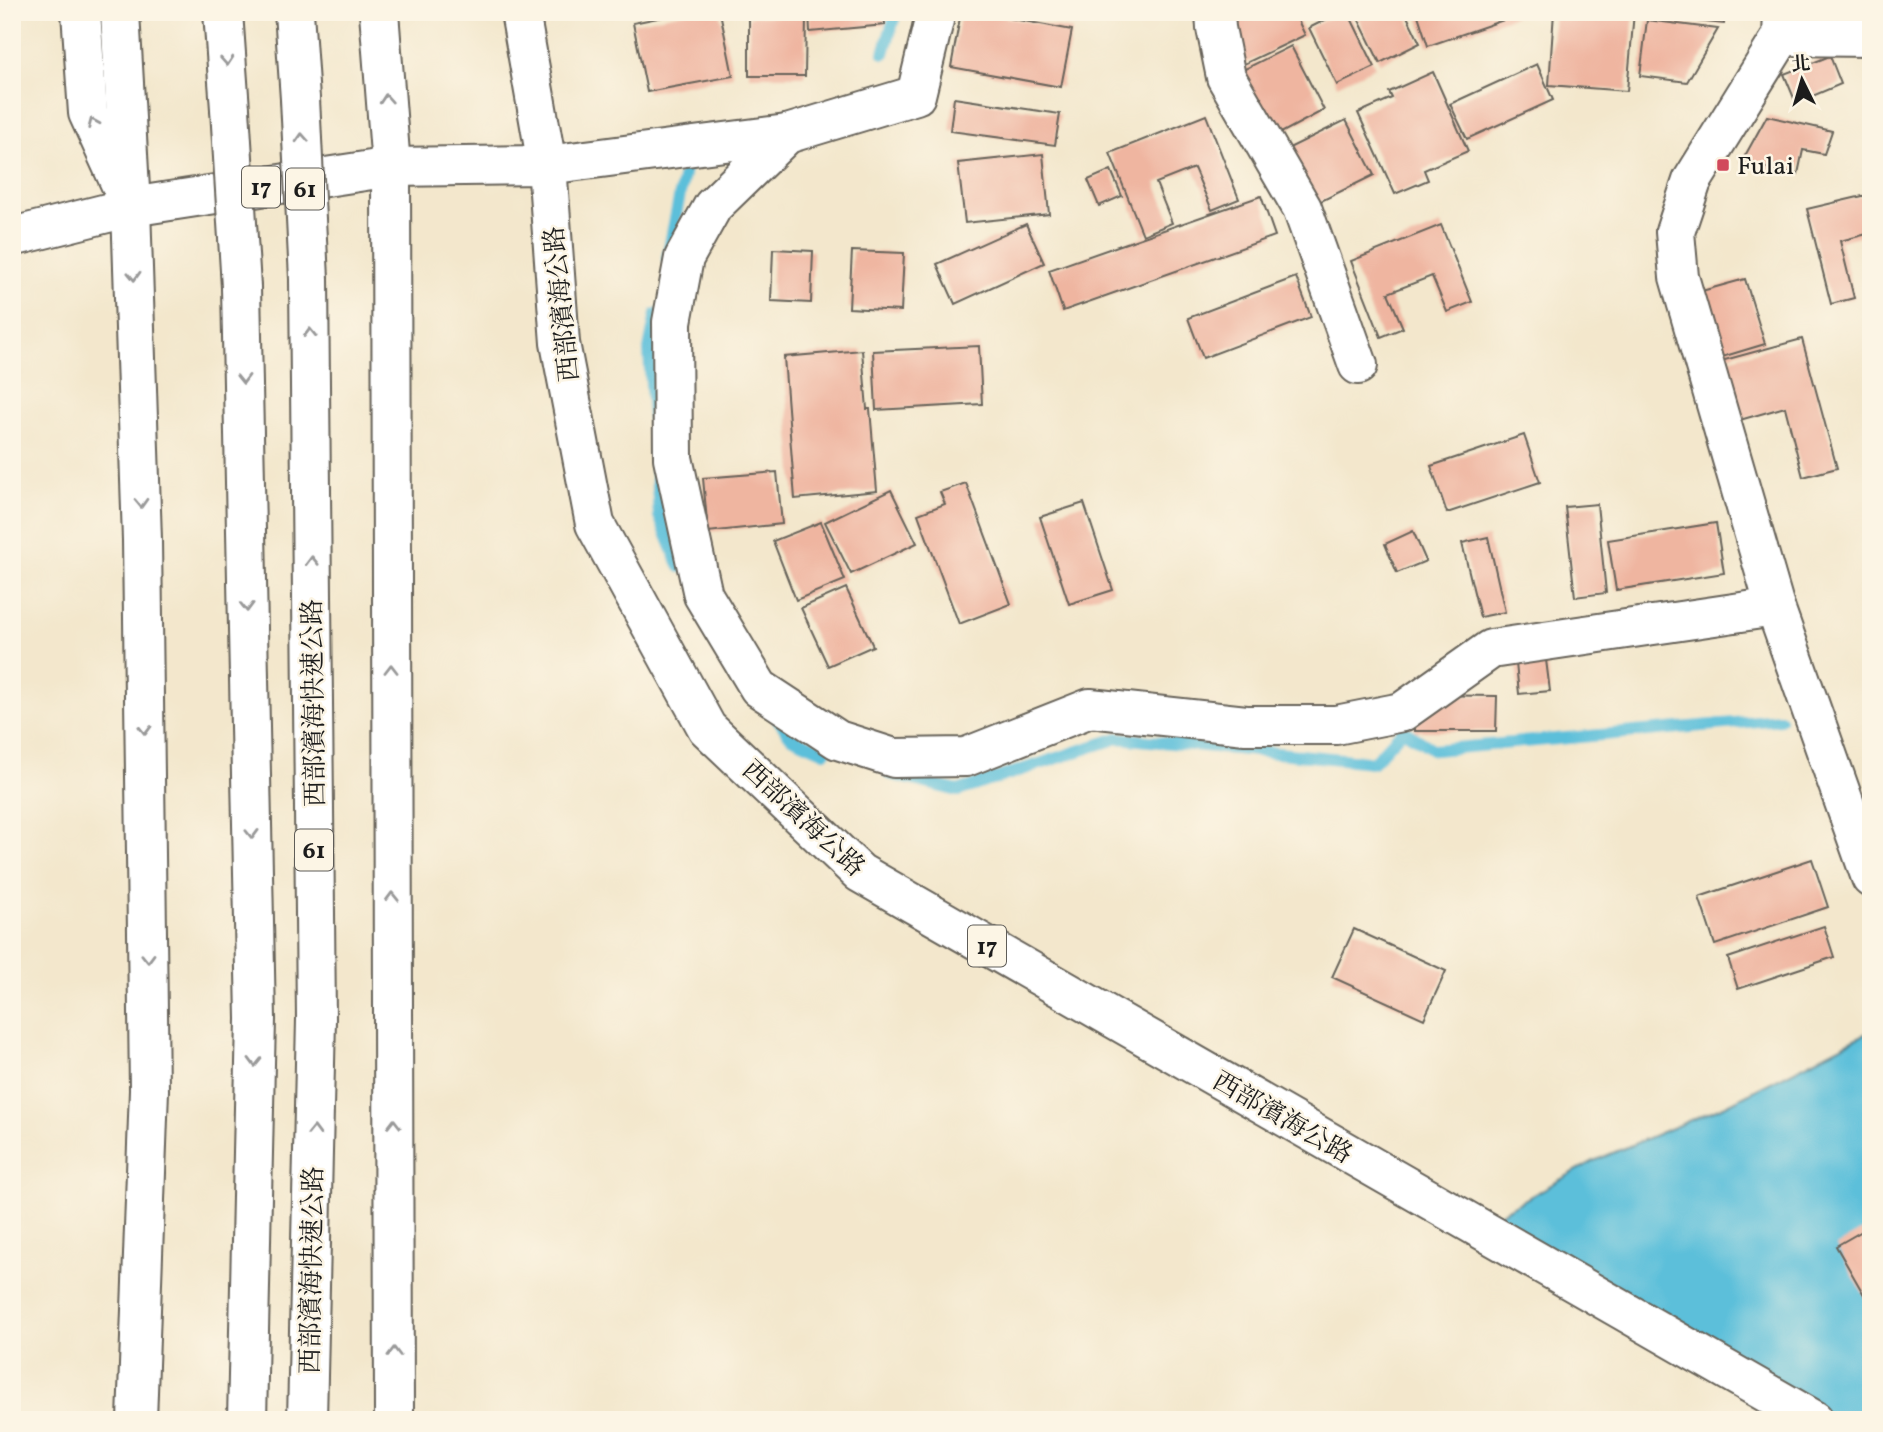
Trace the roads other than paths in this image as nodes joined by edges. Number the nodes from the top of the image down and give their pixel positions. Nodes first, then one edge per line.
1 (81, 12) edge
2 (120, 12) edge
3 (223, 12) edge
4 (294, 12) edge
5 (379, 12) edge
6 (520, 12) edge
7 (936, 12) edge
8 (1215, 12) edge
9 (1782, 24) edge
10 (1871, 37) edge
11 (787, 134) junction
12 (547, 164) junction
13 (391, 167) junction
14 (131, 207) junction
15 (12, 237) edge
16 (1357, 365) dead end
17 (1774, 607) junction
18 (1871, 878) edge
19 (137, 1420) edge
20 (247, 1420) edge
21 (307, 1420) edge
22 (394, 1420) edge
23 (1814, 1420) edge

14 -> 1 main road
2 - 14 main road
3 -> 20 main road, bridge
21 -> 4 main road, 西部濱海快速公路 / 61, bridge
13 -> 5 main road
6 - 12 main road, 西部濱海公路
7 - 11 main road
8 - 16 main road
9 - 10 main road
9 - 17 main road
11 - 12 main road
11 - 17 main road
12 - 13 main road, 17
12 - 23 main road, 西部濱海公路 / 17
13 - 14 main road, 17
22 -> 13 main road
14 - 15 main road
14 -> 19 main road
17 - 18 main road

